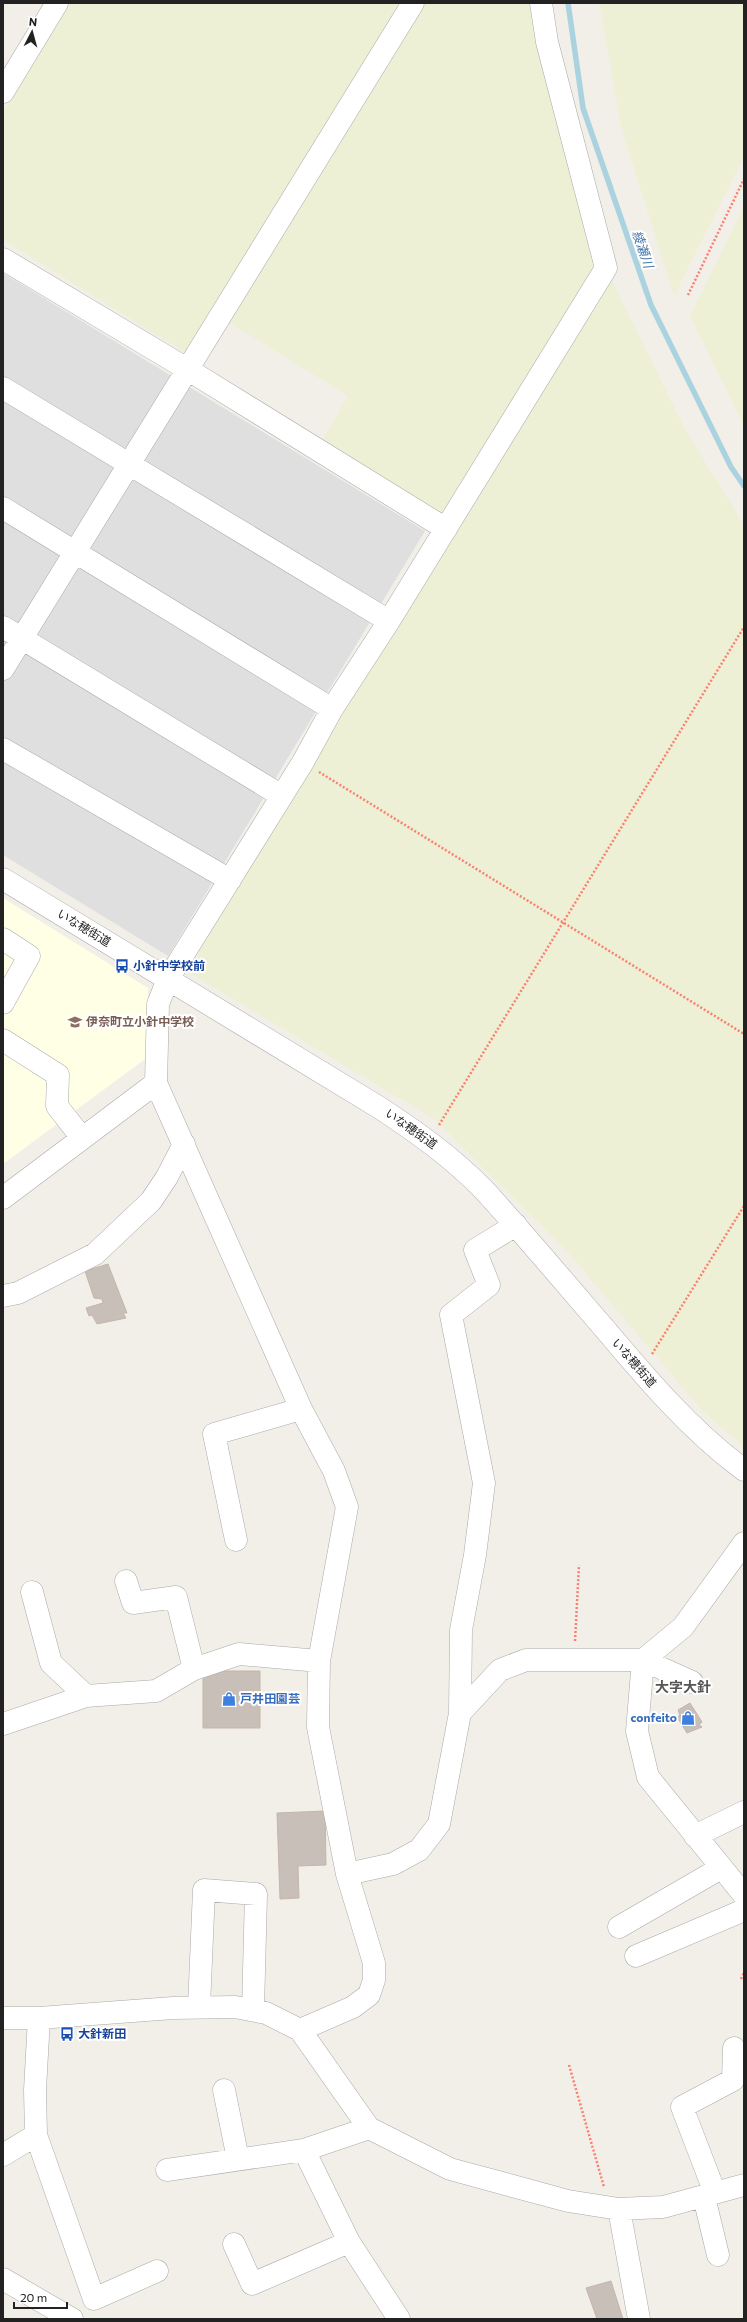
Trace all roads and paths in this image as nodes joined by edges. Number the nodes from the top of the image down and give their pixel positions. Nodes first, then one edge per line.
1 (57, 3) edge
2 (413, 3) edge
3 (541, 3) edge
4 (3, 92) edge
5 (744, 179) edge
6 (3, 259) edge
7 (688, 295) dead end
8 (187, 369) junction
9 (3, 388) edge
10 (129, 463) junction
11 (3, 508) edge
12 (446, 529) junction
13 (74, 550) junction
14 (389, 620) junction
15 (3, 627) edge
16 (744, 627) edge
17 (22, 638) junction
18 (3, 670) edge
19 (332, 709) junction
20 (3, 749) edge
21 (303, 762) junction
22 (282, 796) junction
23 (3, 880) edge
24 (230, 880) junction
25 (563, 922) junction
26 (3, 939) edge
27 (168, 979) junction
28 (3, 1003) edge
29 (744, 1034) edge
30 (3, 1040) edge
31 (156, 1083) junction
32 (82, 1138) junction
33 (429, 1140) junction
34 (184, 1144) junction
35 (3, 1198) edge
36 (744, 1206) edge
37 (516, 1224) junction
38 (3, 1296) edge
39 (641, 1372) junction
40 (301, 1409) junction
41 (744, 1470) edge
42 (236, 1540) dead end
43 (744, 1543) edge
44 (579, 1565) dead end
45 (126, 1581) dead end
46 (32, 1592) dead end
47 (574, 1660) junction
48 (642, 1660) junction
49 (319, 1661) junction
50 (194, 1669) junction
51 (692, 1682) dead end
52 (86, 1696) junction
53 (460, 1713) junction
54 (3, 1724) edge
55 (744, 1812) edge
56 (695, 1836) junction
57 (721, 1868) junction
58 (347, 1874) junction
59 (744, 1896) edge
60 (744, 1910) edge
61 (620, 1927) dead end
62 (636, 1956) dead end
63 (744, 1973) edge
64 (741, 1979) dead end
65 (199, 2007) junction
66 (253, 2010) junction
67 (3, 2018) edge
68 (39, 2018) junction
69 (300, 2030) junction
70 (734, 2048) dead end
71 (569, 2065) dead end
72 (224, 2090) dead end
73 (369, 2128) junction
74 (36, 2135) junction
75 (304, 2150) junction
76 (3, 2155) edge
77 (248, 2158) junction
78 (167, 2170) dead end
79 (744, 2185) edge
80 (709, 2195) junction
81 (613, 2208) junction
82 (349, 2242) junction
83 (234, 2244) dead end
84 (718, 2255) dead end
85 (157, 2271) dead end
86 (3, 2280) edge
87 (72, 2319) edge
88 (399, 2319) edge
89 (639, 2319) edge

1 - 4 street
2 - 8 street
3 - 12 street
5 - 7 path
6 - 8 street
8 - 10 street
8 - 12 street
9 - 10 street
10 - 13 street
10 - 14 street
11 - 13 street
12 - 14 street
13 - 17 street
13 - 19 street
14 - 19 street
15 - 17 street
16 - 25 path
17 - 18 street
17 - 22 street
19 - 21 street
20 - 24 street
21 - 22 street
21 - 25 path
22 - 24 street
23 - 27 street, いな穂街道
24 - 27 street
25 - 29 path
25 - 33 path
26 - 28 street
27 - 31 street
27 - 33 street, いな穂街道
30 - 32 street
31 - 32 street
31 - 34 street
32 - 35 street
33 - 37 street, いな穂街道
34 - 38 street
34 - 40 street
36 - 39 path
37 - 39 street, いな穂街道
37 - 53 street
39 - 41 street, いな穂街道
40 - 42 street
40 - 49 street
43 - 48 street
44 - 47 path
45 - 50 street
46 - 52 street
47 - 48 street
47 - 53 street
48 - 51 street
48 - 56 street
49 - 50 street
49 - 58 street
50 - 52 street
52 - 54 street
53 - 58 street
55 - 56 street
56 - 57 street
57 - 59 street
57 - 61 street
58 - 69 street
60 - 62 street
63 - 64 path
65 - 66 street
65 - 66 street
65 - 68 street
66 - 69 street
67 - 68 street
68 - 74 street
69 - 73 street
70 - 80 street
71 - 81 path
72 - 77 street
73 - 75 street
73 - 81 street
74 - 76 street
74 - 85 street
75 - 77 street
75 - 82 street
77 - 78 street
79 - 80 street
80 - 81 street
80 - 84 street
81 - 89 street
82 - 83 street
82 - 88 street
86 - 87 street

